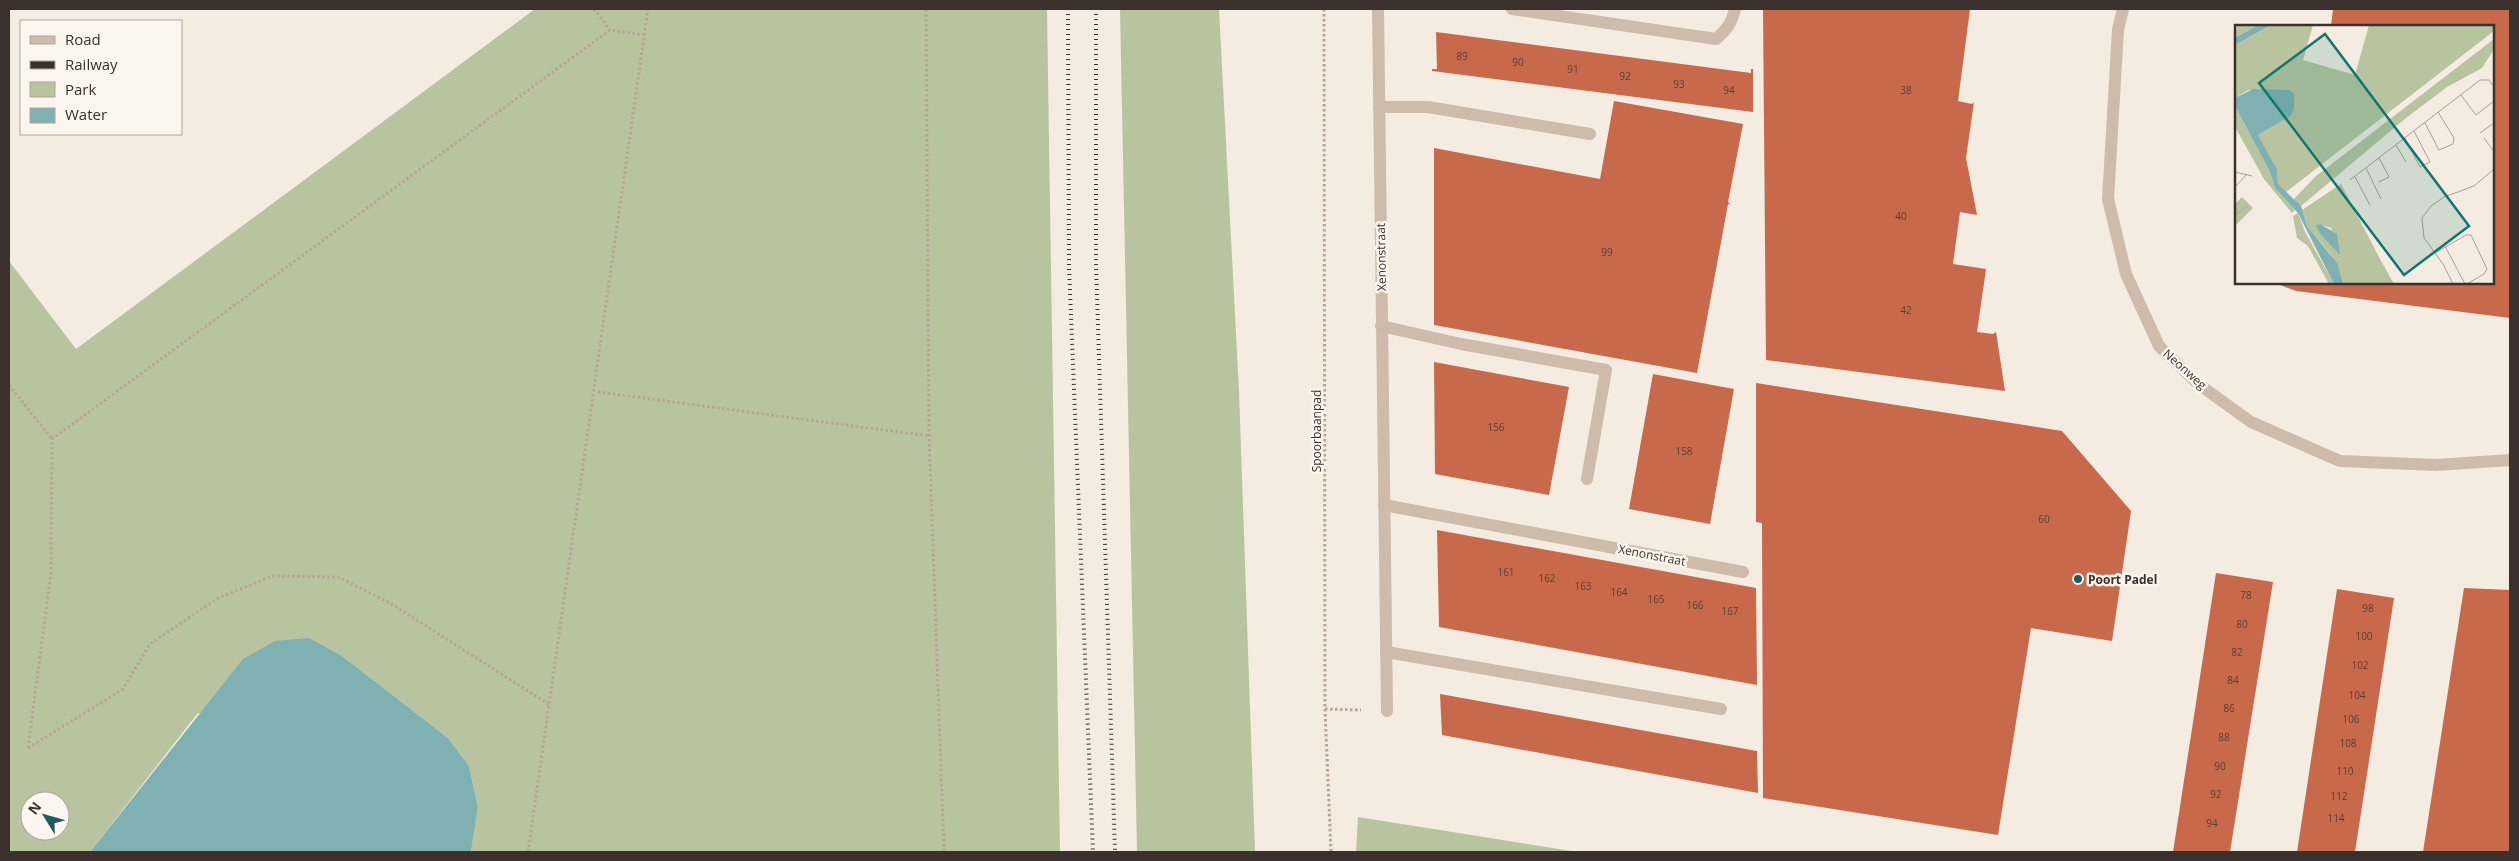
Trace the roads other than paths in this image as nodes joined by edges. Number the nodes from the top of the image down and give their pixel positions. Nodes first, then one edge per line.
1 (1378, 9) edge
2 (1512, 9) edge
3 (1735, 9) edge
4 (2123, 9) edge
5 (1379, 107) junction
6 (1590, 134) dead end
7 (1382, 326) junction
8 (2510, 460) edge
9 (1587, 479) dead end
10 (1384, 505) junction
11 (1742, 572) dead end
12 (1386, 652) junction
13 (1721, 709) dead end
14 (1387, 711) road end

1 - 5 street, Xenonstraat
2 - 3 street
4 - 8 street, Neonweg
5 - 6 street
5 - 7 street, Xenonstraat
7 - 9 street
7 - 10 street, Xenonstraat
10 - 11 street, Xenonstraat
10 - 12 street, Xenonstraat
12 - 13 street
12 - 14 street, Xenonstraat

